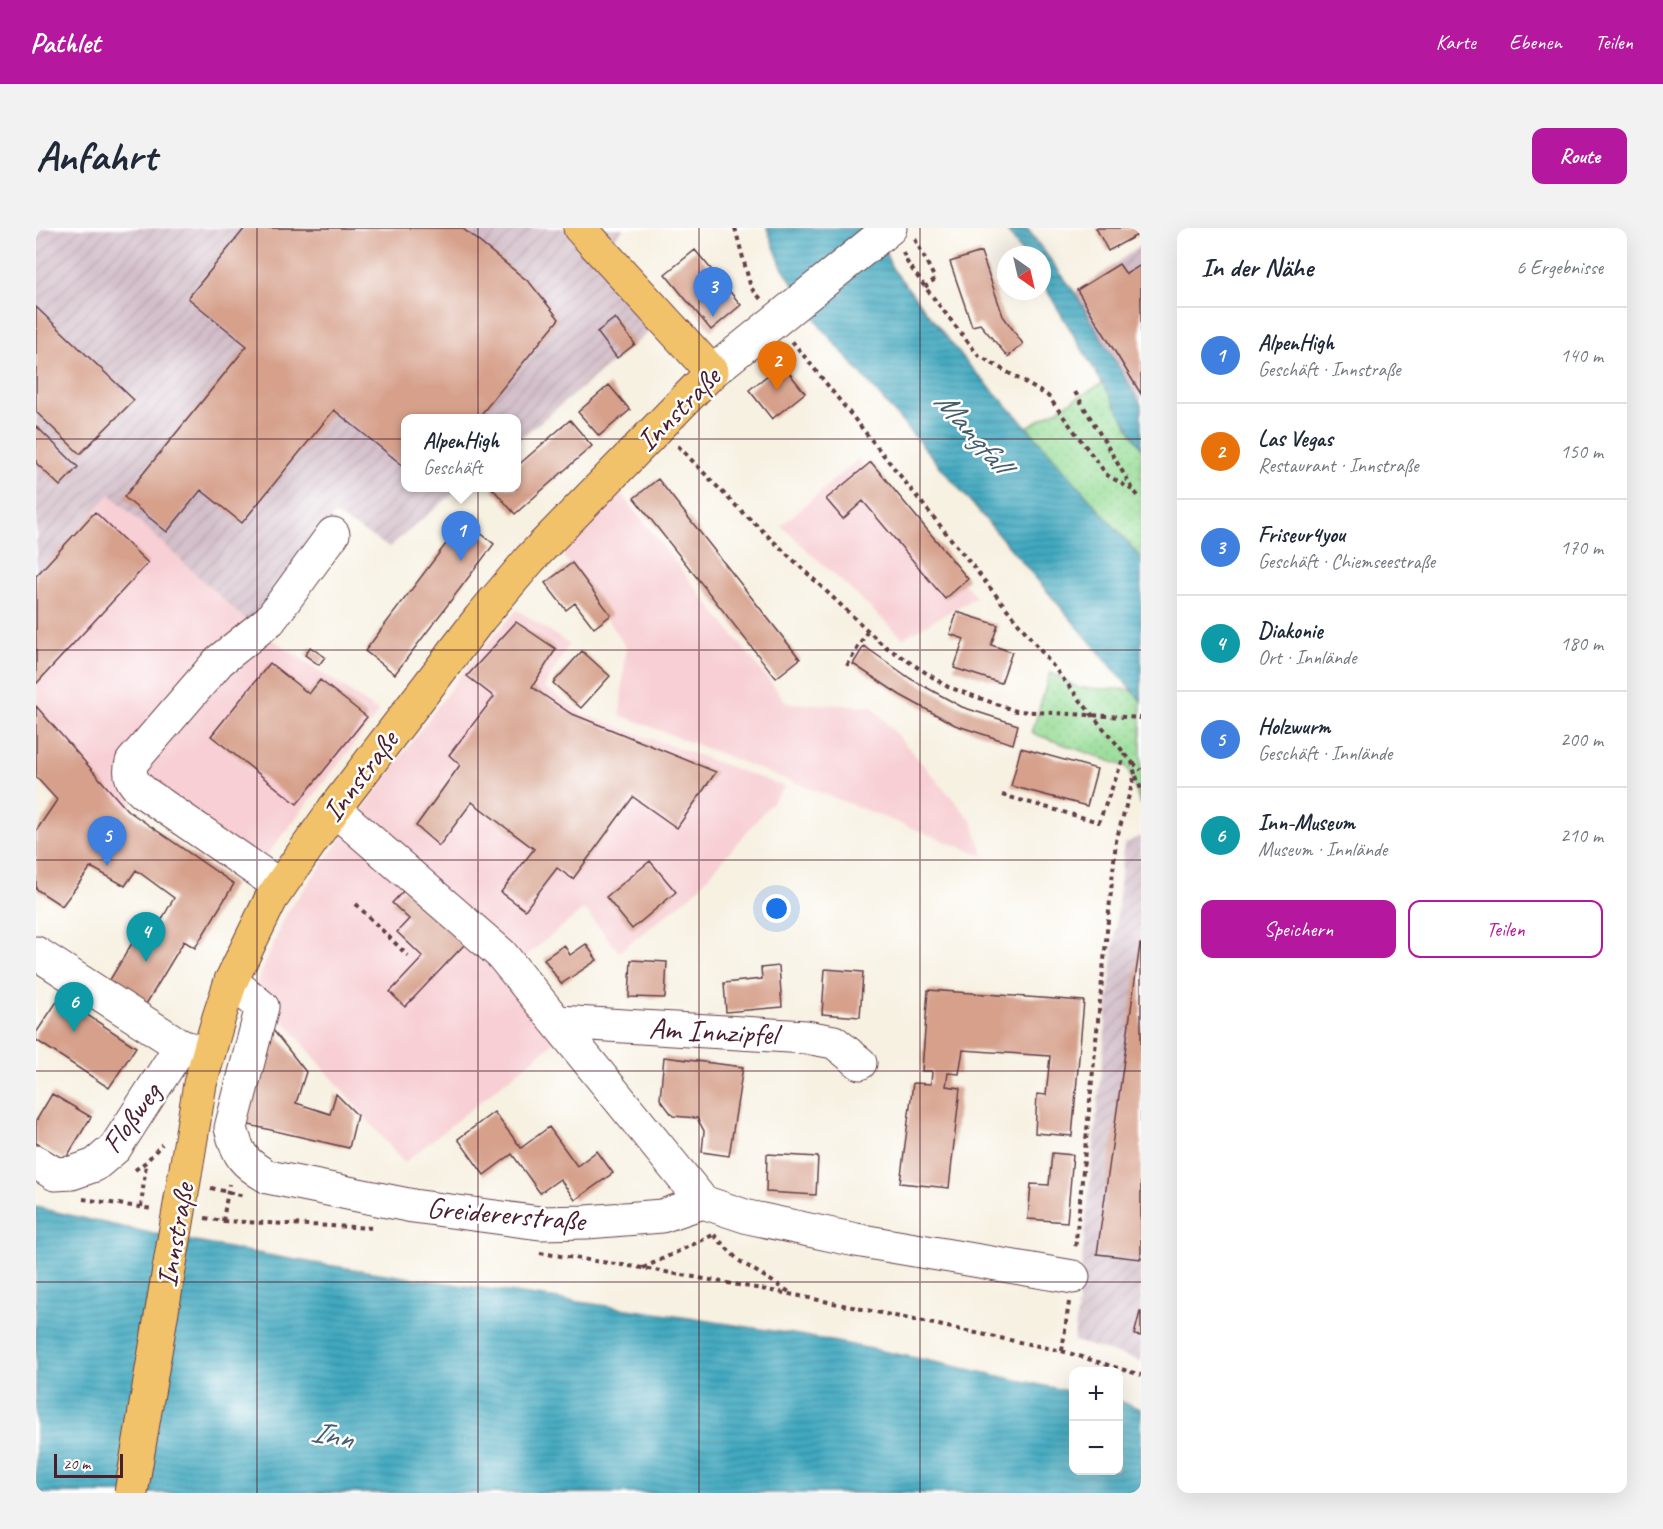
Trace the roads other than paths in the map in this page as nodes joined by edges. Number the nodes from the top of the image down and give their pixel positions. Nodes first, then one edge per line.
1 (580, 228) edge
2 (902, 237) edge
3 (712, 372) junction
4 (333, 534) dead end
5 (334, 809) junction
6 (280, 886) junction
7 (36, 953) edge
8 (231, 981) junction
9 (558, 1022) junction
10 (194, 1050) junction
11 (860, 1063) dead end
12 (36, 1162) edge
13 (703, 1202) junction
14 (1073, 1277) road end
15 (132, 1493) edge

1 - 3 main road
2 - 3 street, Innstraße
3 - 5 main road, Innstraße
4 - 6 street
5 - 6 main road, Innstraße
5 - 9 street
6 - 8 main road, Innstraße
7 - 10 street
8 - 10 main road, Innstraße
8 - 13 street, Greidererstraße
9 - 11 street, Am Innzipfel
9 - 13 street
10 - 12 street, Floßweg
10 - 15 main road, Innstraße, bridge
13 - 14 street

